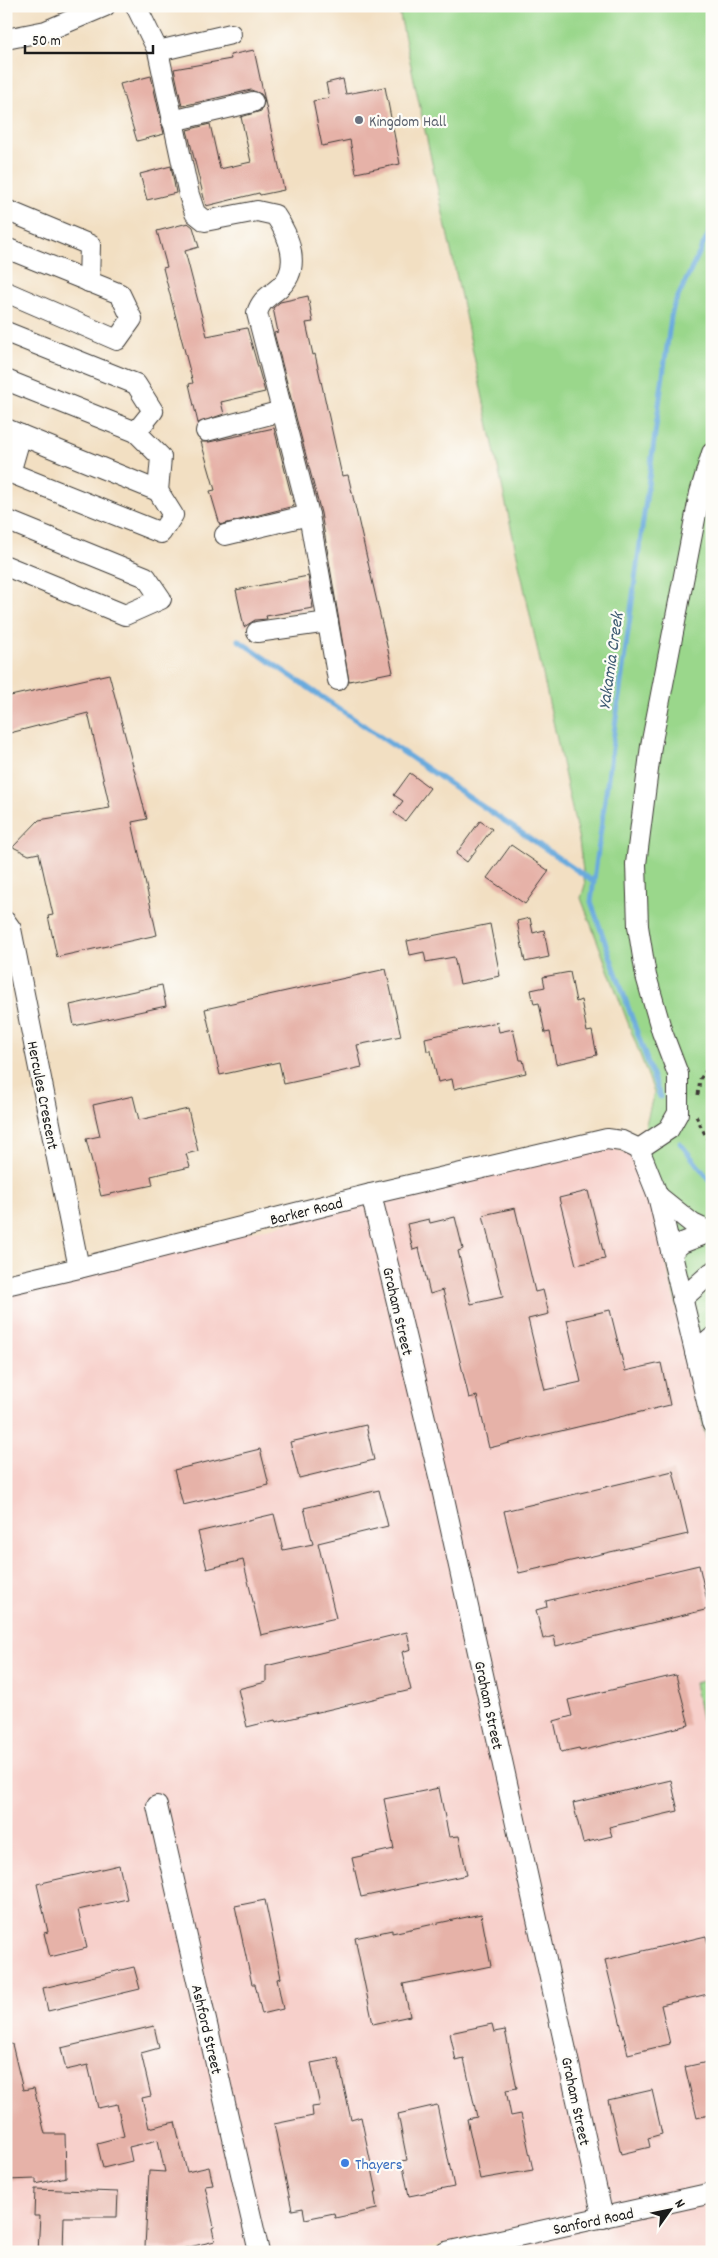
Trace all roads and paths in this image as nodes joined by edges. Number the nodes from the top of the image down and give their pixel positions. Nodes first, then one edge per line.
1 (105, 6) edge
2 (136, 6) edge
3 (231, 34) dead end
4 (6, 39) edge
5 (158, 52) junction
6 (253, 102) dead end
7 (172, 120) junction
8 (6, 210) edge
9 (6, 248) edge
10 (89, 282) junction
11 (6, 292) edge
12 (6, 332) edge
13 (6, 380) edge
14 (282, 411) junction
15 (206, 431) dead end
16 (14, 432) edge
17 (136, 432) junction
18 (712, 453) edge
19 (8, 472) edge
20 (158, 491) junction
21 (309, 515) junction
22 (6, 520) edge
23 (225, 535) dead end
24 (6, 566) edge
25 (328, 622) junction
26 (257, 632) dead end
27 (338, 680) dead end
28 (6, 922) edge
29 (712, 1062) edge
30 (697, 1097) dead end
31 (695, 1115) dead end
32 (639, 1149) junction
33 (712, 1149) edge
34 (371, 1194) junction
35 (658, 1196) junction
36 (711, 1232) edge
37 (672, 1252) junction
38 (79, 1268) junction
39 (712, 1272) edge
40 (6, 1285) edge
41 (682, 1299) junction
42 (712, 1338) edge
43 (695, 1353) junction
44 (711, 1416) edge
45 (157, 1806) dead end
46 (712, 2193) edge
47 (603, 2218) junction
48 (259, 2252) edge
49 (446, 2252) edge

1 - 4 street
2 - 5 street
3 - 5 street
5 - 7 street
6 - 7 street
7 - 14 street
8 - 10 street
9 - 10 street
10 - 11 street
12 - 17 street
13 - 17 street
14 - 15 street
14 - 21 street
16 - 19 street
16 - 20 street
17 - 20 street
18 - 32 street
19 - 20 street
21 - 23 street
21 - 25 street
22 - 24 street
25 - 26 street
25 - 27 street
28 - 38 street, Hercules Crescent
29 - 30 path
31 - 33 path
32 - 34 street, Barker Road
32 - 35 street
34 - 38 street, Barker Road
34 - 47 street, Graham Street
35 - 36 street
35 - 37 street
36 - 37 street
37 - 41 street
38 - 40 street, Barker Road
39 - 41 street
41 - 43 street
42 - 43 street
43 - 44 street
45 - 48 street, Ashford Street
46 - 47 street, Sanford Road
47 - 49 street, Sanford Road

